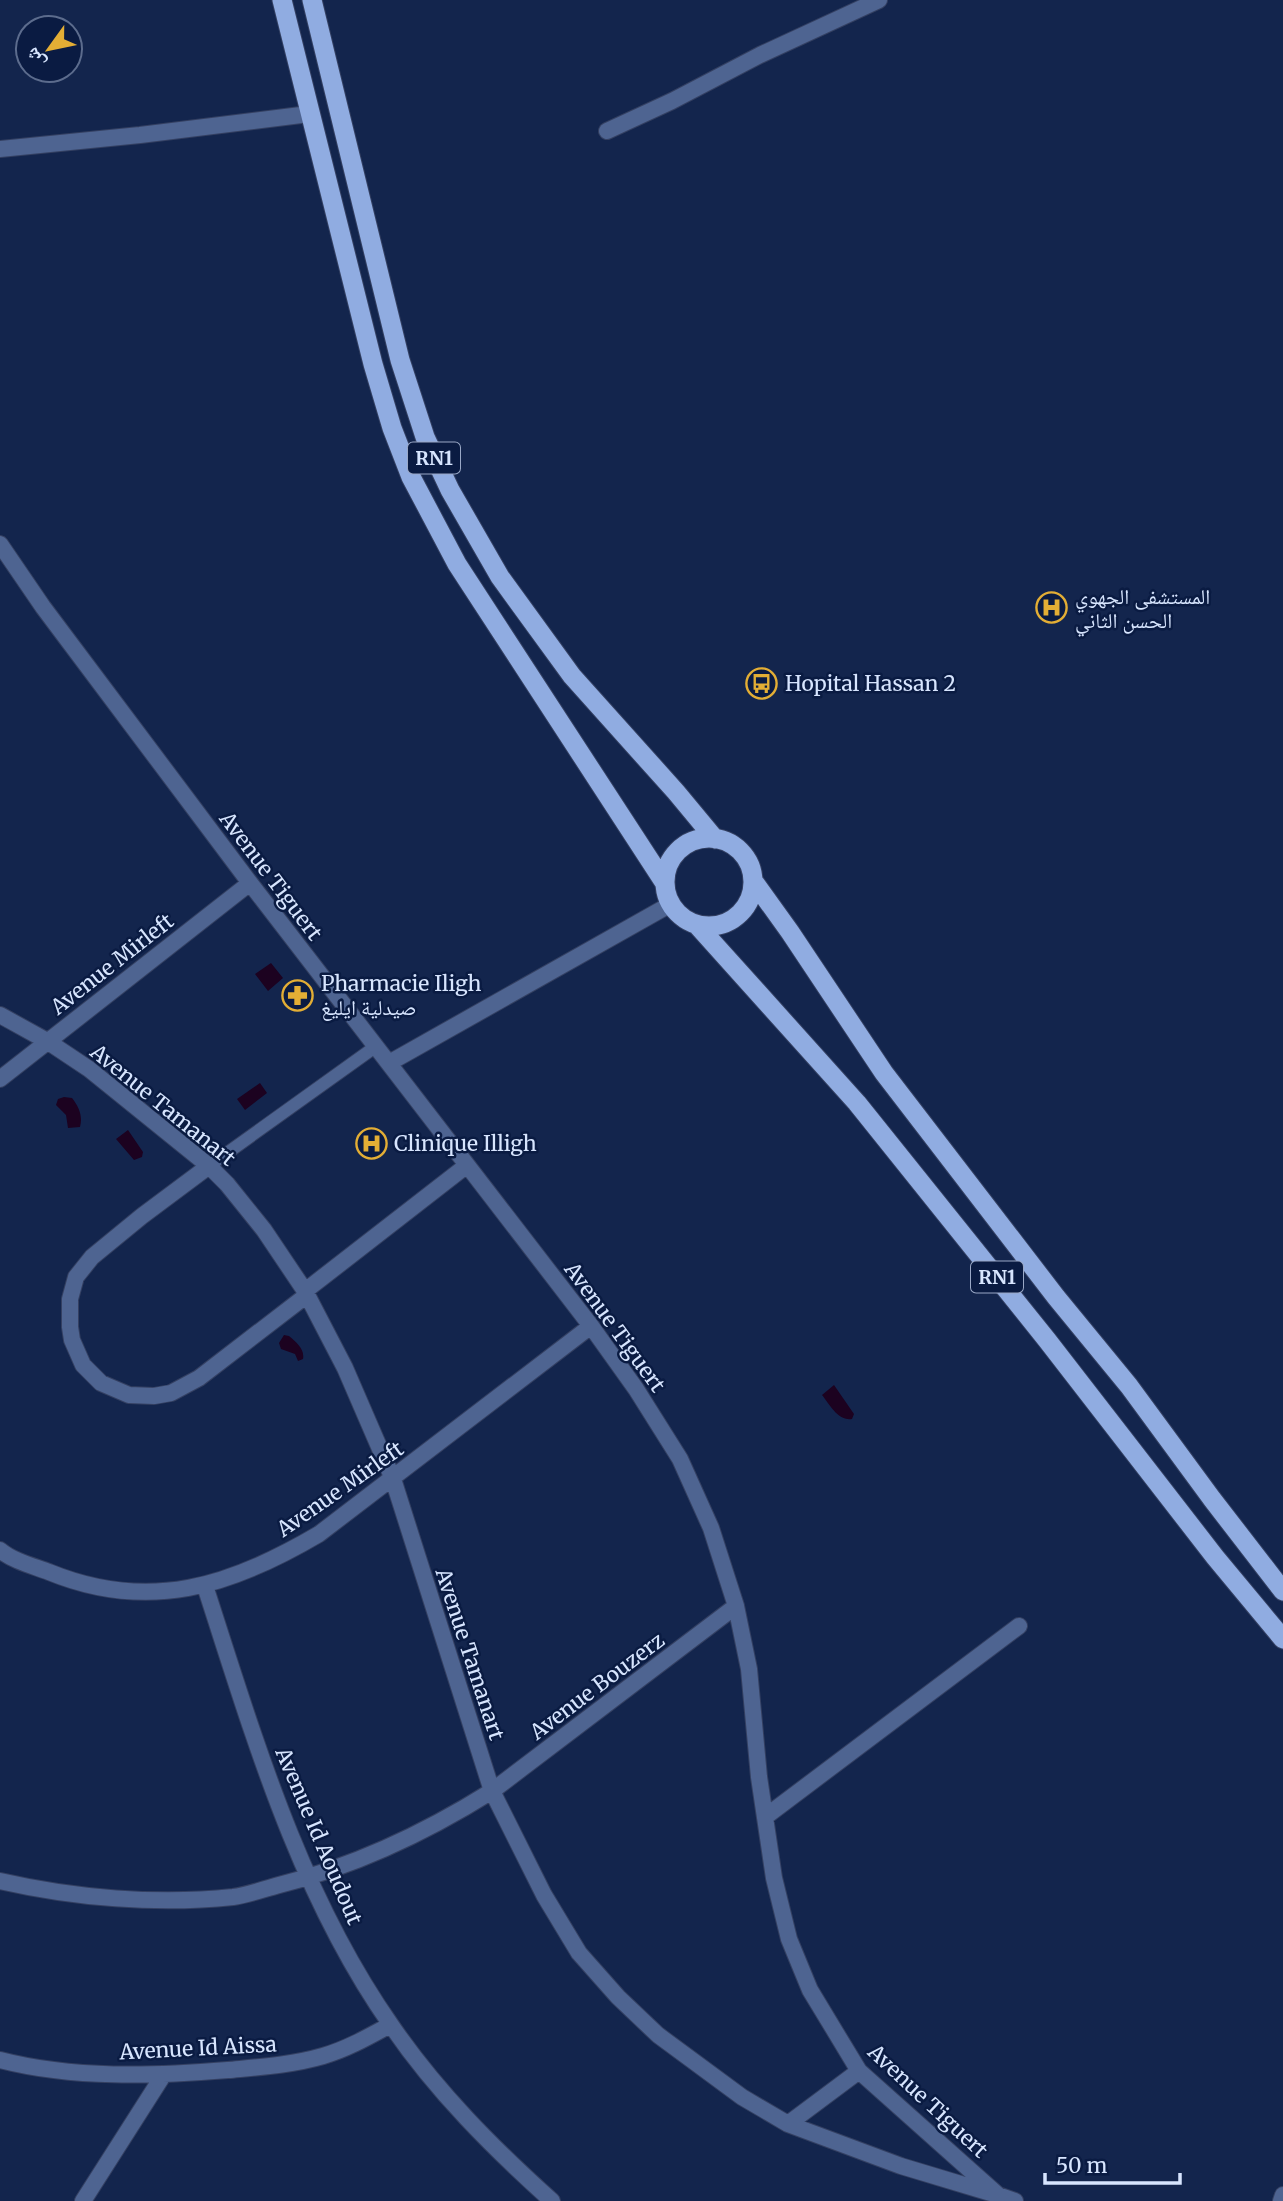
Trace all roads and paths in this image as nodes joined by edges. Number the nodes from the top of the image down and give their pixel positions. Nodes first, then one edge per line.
1 (282, 0) edge
2 (312, 0) edge
3 (879, 0) edge
4 (309, 114) junction
5 (607, 131) dead end
6 (0, 149) edge
7 (0, 544) edge
8 (715, 839) junction
9 (664, 882) junction
10 (754, 882) junction
11 (250, 883) junction
12 (671, 904) junction
13 (698, 925) junction
14 (0, 1015) edge
15 (47, 1041) junction
16 (375, 1047) junction
17 (389, 1063) junction
18 (0, 1079) edge
19 (209, 1166) junction
20 (466, 1166) junction
21 (306, 1293) junction
22 (591, 1326) junction
23 (393, 1479) junction
24 (0, 1550) edge
25 (205, 1587) junction
26 (1283, 1591) edge
27 (736, 1606) junction
28 (1019, 1626) dead end
29 (1283, 1639) edge
30 (492, 1791) junction
31 (765, 1817) junction
32 (310, 1878) junction
33 (0, 1881) edge
34 (390, 2025) junction
35 (0, 2060) edge
36 (859, 2071) junction
37 (164, 2074) junction
38 (788, 2124) junction
39 (998, 2195) junction
40 (1283, 2195) edge
41 (83, 2201) edge
42 (552, 2201) edge
43 (1016, 2201) edge
44 (1281, 2201) edge

1 - 4 highway, RN1
2 - 8 highway, RN1
3 - 5 street
4 - 6 street
4 - 9 highway, RN1
7 - 11 street, Avenue Tiguert
8 - 9 highway
8 - 10 highway, RN1
9 - 12 highway, RN1
10 - 13 highway
10 - 26 highway, RN1
11 - 15 street, Avenue Mirleft
11 - 16 street, Avenue Tiguert
12 - 13 highway, RN1
12 - 17 street
13 - 29 highway, RN1
14 - 15 street, Avenue Tamanart
15 - 18 street, Avenue Mirleft
15 - 19 street, Avenue Tamanart
16 - 17 street, Avenue Tiguert
16 - 19 street
17 - 20 street, Avenue Tiguert
19 - 21 street, Avenue Tamanart
19 - 21 street
20 - 21 street
20 - 22 street, Avenue Tiguert
21 - 23 street, Avenue Tamanart
22 - 23 street, Avenue Mirleft
22 - 27 street, Avenue Tiguert
23 - 25 street, Avenue Mirleft
23 - 30 street, Avenue Tamanart
24 - 25 street, Avenue Mirleft
25 - 32 street, Avenue Id Aoudout
27 - 30 street, Avenue Bouzerz
27 - 31 street, Avenue Tiguert
28 - 31 street
30 - 32 street, Avenue Bouzerz
30 - 38 street, Avenue Tamanart
31 - 36 street, Avenue Tiguert
32 - 33 street, Avenue Bouzerz
32 - 34 street, Avenue Id Aoudout
34 - 37 street, Avenue Id Aissa
34 - 42 street, Avenue Id Aoudout
35 - 37 street, Avenue Id Aissa
36 - 38 street
36 - 39 street, Avenue Tiguert
37 - 41 street
38 - 39 street, Avenue Tamanart
39 - 43 street, Avenue Tiguert
40 - 44 street

